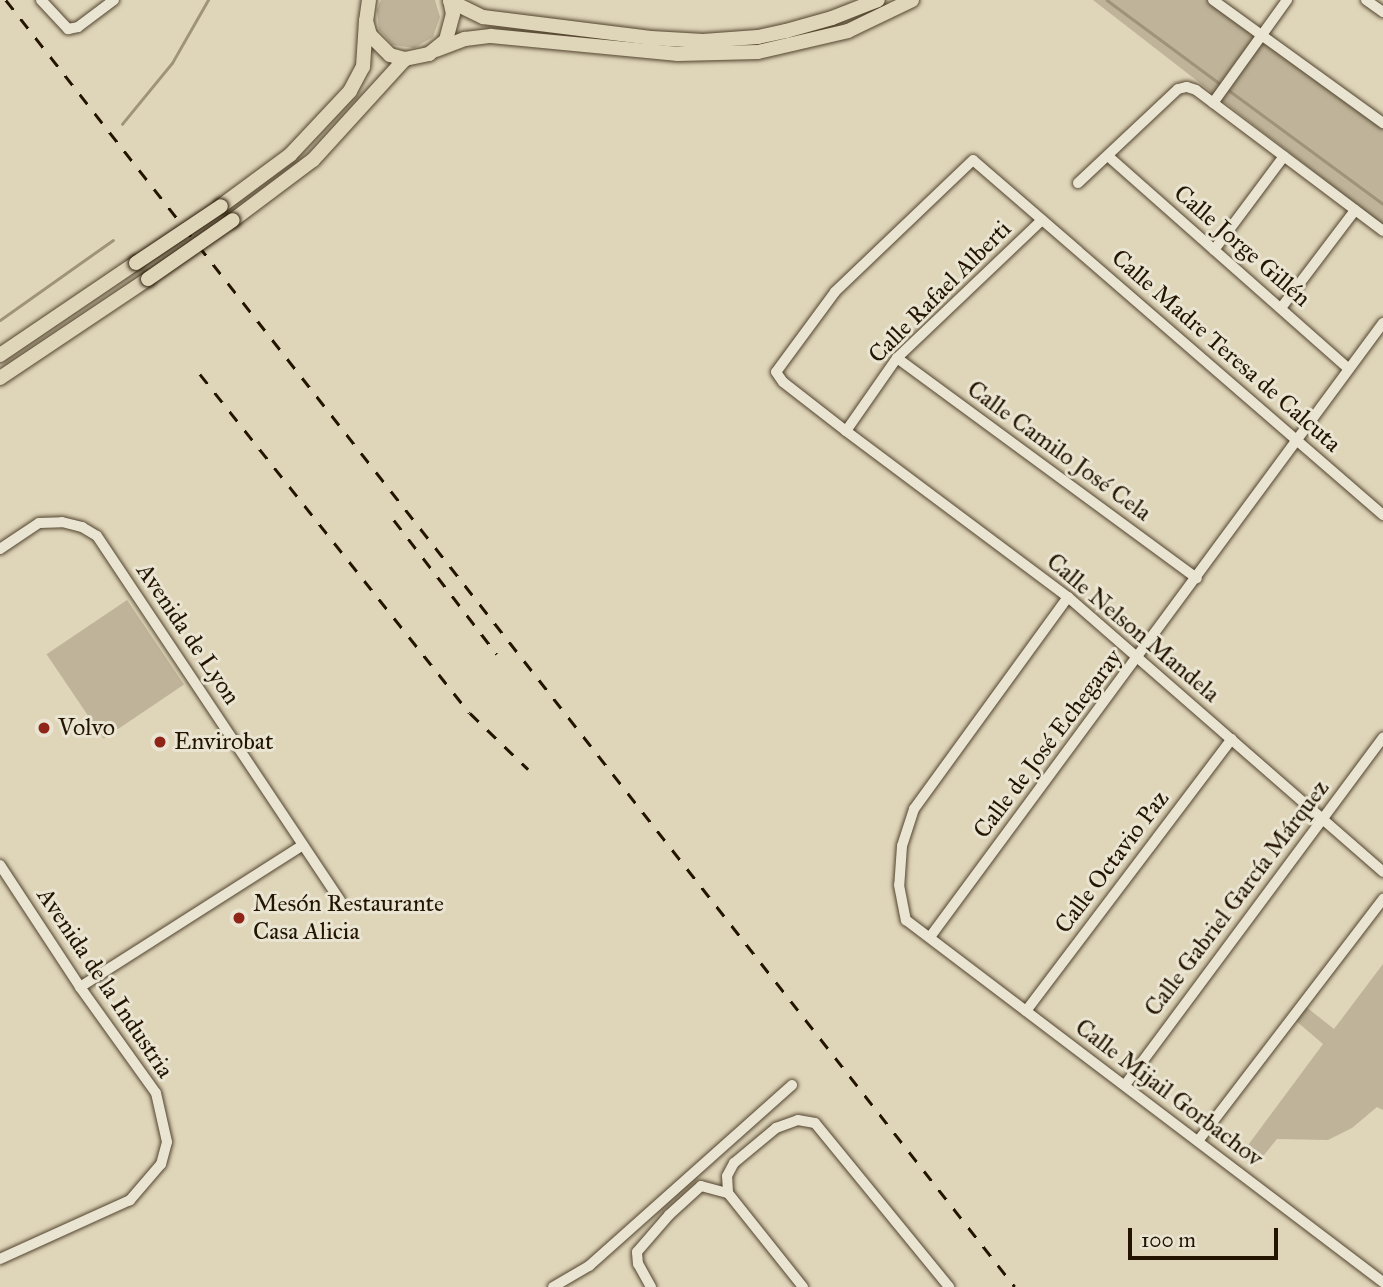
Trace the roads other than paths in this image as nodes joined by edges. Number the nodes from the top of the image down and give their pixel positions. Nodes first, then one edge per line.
1 (41, 0) edge
2 (114, 0) edge
3 (369, 0) edge
4 (450, 0) edge
5 (878, 0) edge
6 (912, 0) edge
7 (1213, 0) edge
8 (1287, 0) edge
9 (1366, 0) edge
10 (1383, 12) edge
11 (366, 21) junction
12 (1262, 34) junction
13 (436, 50) junction
14 (405, 59) junction
15 (1213, 103) junction
16 (1383, 123) edge
17 (1108, 156) junction
18 (1284, 156) junction
19 (1078, 183) dead end
20 (1355, 209) junction
21 (1042, 220) junction
22 (1383, 231) edge
23 (1214, 250) junction
24 (1281, 309) junction
25 (1383, 323) edge
26 (0, 355) edge
27 (897, 358) junction
28 (1348, 368) junction
29 (0, 378) edge
30 (846, 431) junction
31 (1298, 440) junction
32 (1383, 515) edge
33 (0, 549) edge
34 (1197, 578) junction
35 (1068, 597) junction
36 (1139, 657) junction
37 (1232, 739) junction
38 (1381, 743) edge
39 (1322, 819) junction
40 (303, 845) junction
41 (0, 865) edge
42 (1383, 872) edge
43 (1383, 899) edge
44 (340, 901) dead end
45 (930, 937) junction
46 (80, 987) junction
47 (1026, 1011) junction
48 (792, 1085) dead end
49 (1125, 1085) junction
50 (1198, 1141) junction
51 (728, 1193) junction
52 (0, 1259) edge
53 (1383, 1282) edge
54 (554, 1287) edge
55 (650, 1287) edge
56 (803, 1287) edge
57 (948, 1287) edge

1 - 2 street
3 - 11 main road
4 - 5 main road
4 - 13 main road
6 - 13 main road
7 - 12 street
8 - 12 street
9 - 10 street
11 - 14 main road
11 - 26 main road, bridge
12 - 15 street
12 - 16 street
13 - 14 main road
14 - 29 main road, bridge
15 - 17 street
15 - 18 street
17 - 19 street
17 - 23 street, Calle Jorge Gillén
18 - 20 street
18 - 23 street
20 - 22 street
20 - 24 street
21 - 27 street, Calle Rafael Alberti
21 - 30 street, Calle Madre Teresa de Calcuta
21 - 31 street, Calle Madre Teresa de Calcuta
23 - 24 street, Calle Jorge Gillén
24 - 28 street, Calle Jorge Gillén
25 - 28 street, Calle de José Echegaray
27 - 30 street, Calle Rafael Alberti
27 - 34 street, Calle Camilo José Cela
28 - 31 street, Calle de José Echegaray
30 - 35 street, Calle Nelson Mandela
31 - 32 street, Calle Madre Teresa de Calcuta
31 - 34 street, Calle de José Echegaray
33 - 40 street, Avenida de Lyon
34 - 36 street, Calle de José Echegaray
35 - 36 street, Calle Nelson Mandela
35 - 45 street, Calle Mijail Gorbachov
36 - 37 street, Calle Nelson Mandela
36 - 45 street, Calle de José Echegaray
37 - 39 street, Calle Nelson Mandela
37 - 47 street, Calle Octavio Paz
38 - 39 street, Calle Gabriel García Márquez
39 - 42 street, Calle Nelson Mandela
39 - 49 street, Calle Gabriel García Márquez
40 - 44 street, Avenida de Lyon
40 - 46 street
41 - 46 street, Avenida de la Industria
43 - 50 street
45 - 47 street, Calle Mijail Gorbachov
46 - 52 street, Avenida de la Industria
47 - 49 street, Calle Mijail Gorbachov
48 - 54 street
49 - 50 street, Calle Mijail Gorbachov
50 - 53 street, Calle Mijail Gorbachov
51 - 55 street
51 - 56 street
51 - 57 street

